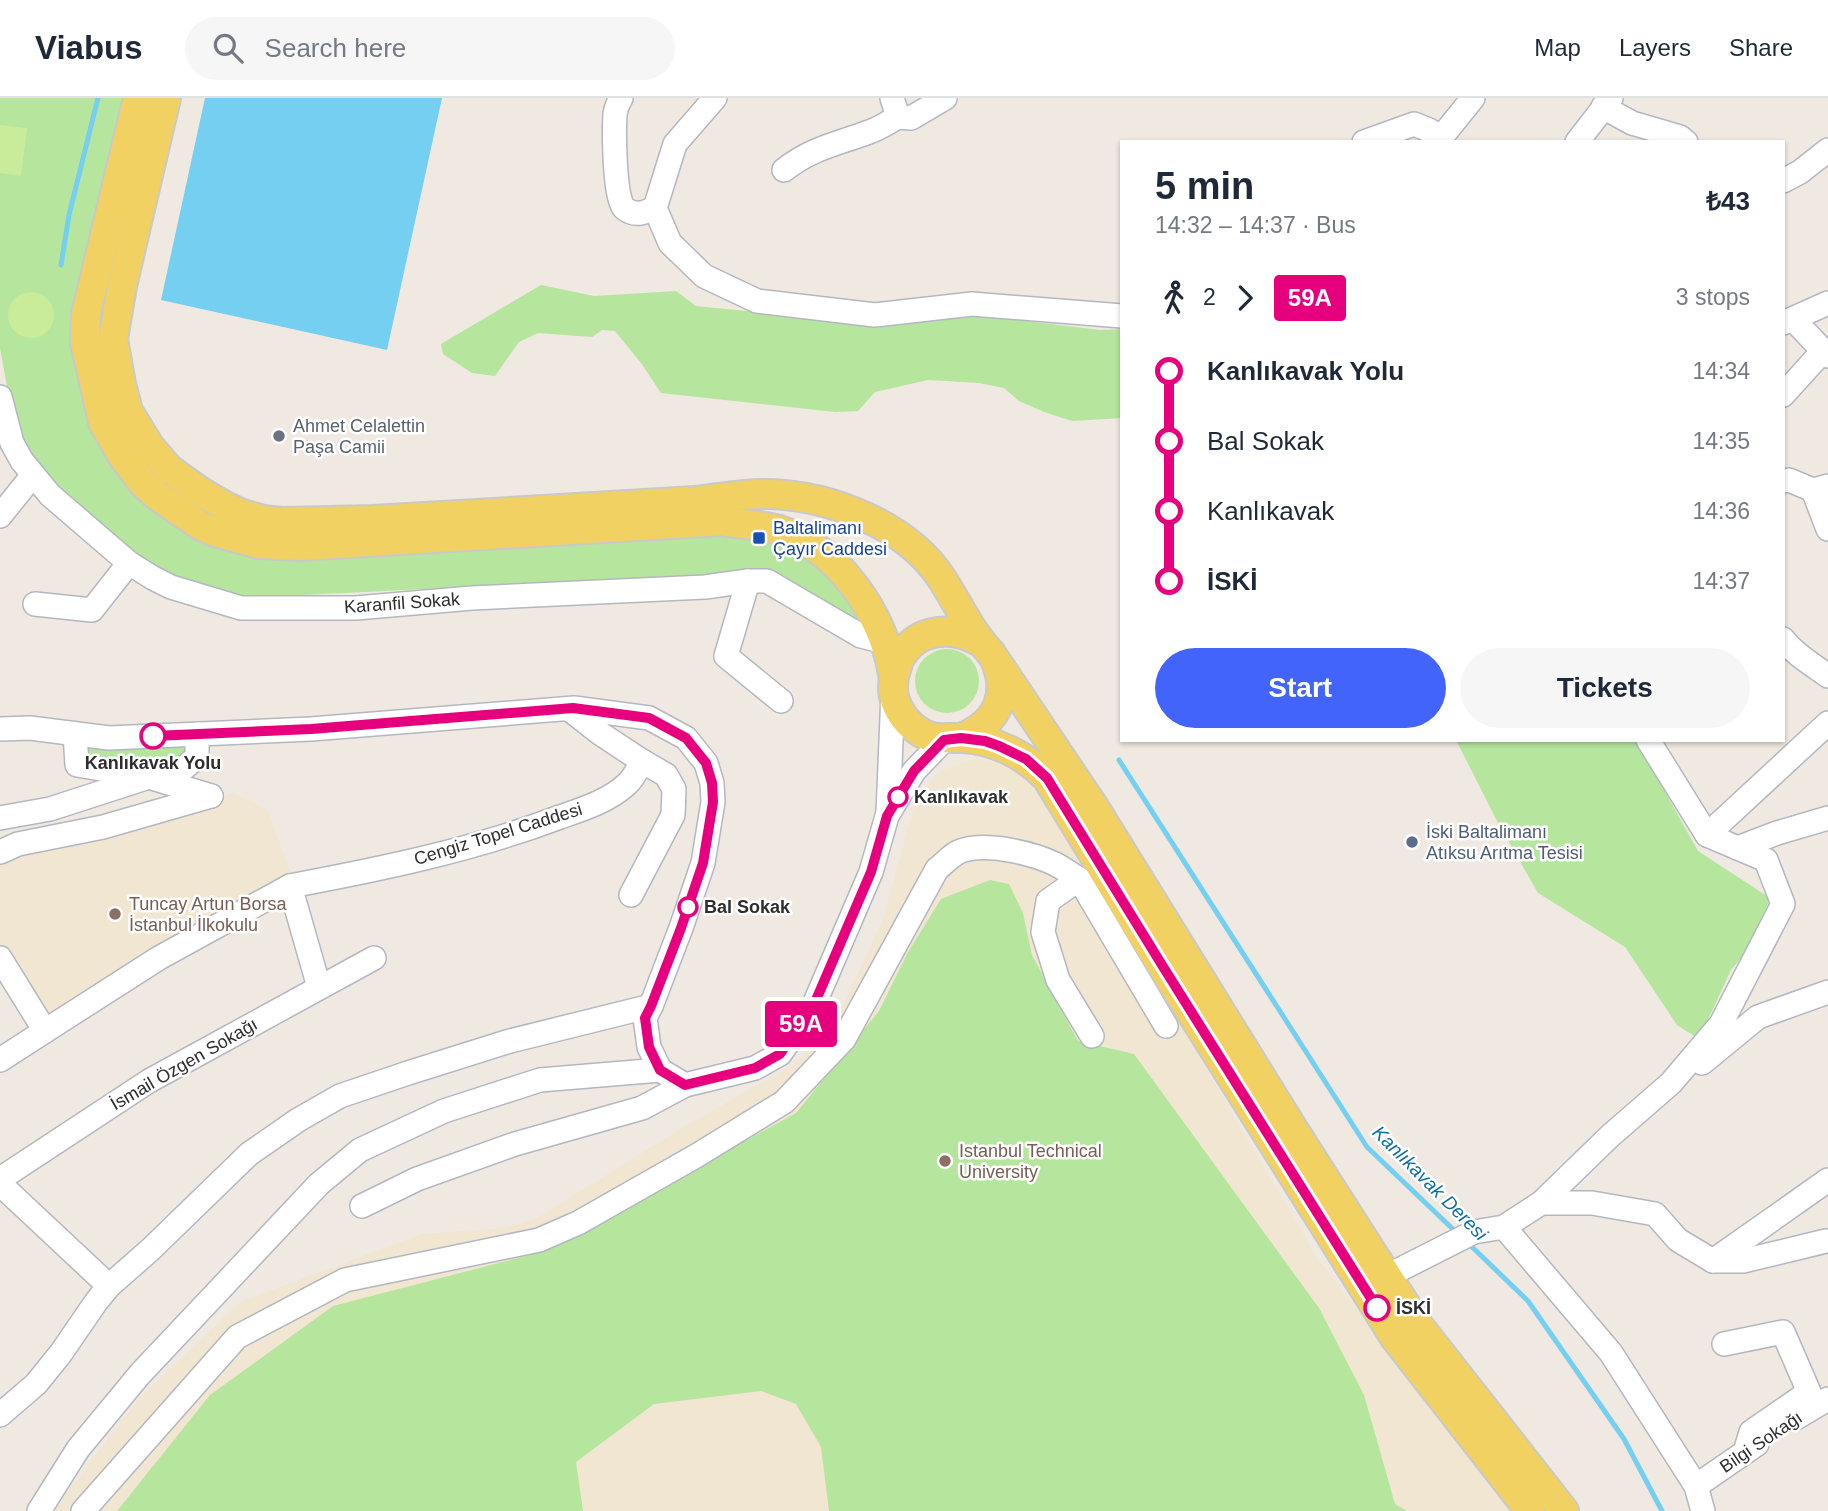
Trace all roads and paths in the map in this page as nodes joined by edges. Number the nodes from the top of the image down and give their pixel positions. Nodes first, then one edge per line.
1 (138, 98) edge
2 (166, 98) edge
3 (621, 98) edge
4 (715, 98) edge
5 (945, 98) edge
6 (1473, 98) edge
7 (1607, 103) edge
8 (895, 107) edge
9 (1370, 140) edge
10 (1579, 140) edge
11 (1684, 140) edge
12 (1828, 150) edge
13 (784, 170) dead end
14 (1785, 180) edge
15 (655, 208) junction
16 (1828, 303) edge
17 (1120, 316) edge
18 (1788, 321) edge
19 (1826, 354) edge
20 (1785, 393) edge
21 (0, 397) edge
22 (33, 475) junction
23 (1785, 478) edge
24 (1820, 488) edge
25 (0, 516) edge
26 (1828, 529) edge
27 (129, 563) junction
28 (748, 581) junction
29 (35, 604) dead end
30 (885, 642) junction
31 (1785, 642) edge
32 (988, 651) junction
33 (1828, 676) edge
34 (894, 684) junction
35 (781, 701) dead end
36 (569, 709) junction
37 (1828, 723) edge
38 (0, 729) edge
39 (75, 734) junction
40 (197, 734) junction
41 (953, 739) junction
42 (1649, 742) edge
43 (642, 761) junction
44 (149, 777) junction
45 (887, 816) junction
46 (0, 818) edge
47 (1828, 818) edge
48 (1707, 835) junction
49 (6, 844) edge
50 (1738, 848) junction
51 (1079, 879) junction
52 (290, 886) junction
53 (631, 895) dead end
54 (0, 958) edge
55 (374, 958) dead end
56 (320, 987) junction
57 (1828, 992) edge
58 (651, 1006) junction
59 (1166, 1026) dead end
60 (45, 1031) junction
61 (1092, 1036) dead end
62 (0, 1060) edge
63 (660, 1070) junction
64 (1671, 1083) junction
65 (685, 1085) junction
66 (1828, 1180) edge
67 (0, 1182) edge
68 (1541, 1203) junction
69 (362, 1206) dead end
70 (1504, 1227) junction
71 (1826, 1241) dead end
72 (1713, 1261) junction
73 (1387, 1276) junction
74 (109, 1286) junction
75 (1724, 1344) dead end
76 (1828, 1399) edge
77 (0, 1415) edge
78 (1745, 1452) junction
79 (1696, 1486) junction
80 (39, 1511) edge
81 (83, 1511) edge
82 (1530, 1511) edge
83 (1564, 1511) edge
84 (1703, 1511) edge

1 - 30 main road
2 - 32 main road
3 - 15 street
4 - 15 street
5 - 8 street
6 - 9 street
7 - 10 street
7 - 11 street
8 - 13 street
12 - 14 street
15 - 17 street
16 - 18 street
18 - 19 street
19 - 20 street
21 - 22 street, Karanfil Sokak
22 - 25 street
22 - 27 street, Karanfil Sokak
23 - 24 street
24 - 26 street
27 - 28 street, Karanfil Sokak
27 - 29 street
28 - 30 street, Karanfil Sokak
28 - 35 street
30 - 34 main road
31 - 33 street
32 - 34 main road
32 - 41 main road
32 - 73 main road
34 - 41 main road
34 - 45 street
36 - 40 street
36 - 43 street
36 - 58 street
37 - 48 street
38 - 39 street
39 - 40 street
39 - 44 street
40 - 44 street
41 - 45 street
41 - 82 main road
42 - 48 street
43 - 52 street, Cengiz Topel Caddesi
43 - 53 street
44 - 46 street
44 - 49 street
45 - 65 street
47 - 50 street
48 - 50 street
50 - 64 street
51 - 59 street
51 - 61 street
51 - 81 street
52 - 56 street
52 - 60 street, Cengiz Topel Caddesi
54 - 60 street
55 - 56 street, İsmail Özgen Sokağı
56 - 67 street, İsmail Özgen Sokağı
57 - 64 street
58 - 63 street
58 - 74 street
60 - 62 street, Cengiz Topel Caddesi
63 - 65 street
63 - 80 street
64 - 68 street
65 - 69 street
66 - 72 street
67 - 74 street
68 - 70 street
68 - 72 street
70 - 73 street
70 - 79 street
71 - 72 street
73 - 83 main road
74 - 77 street
75 - 78 street
76 - 78 street, Bilgi Sokağı
78 - 79 street, Bilgi Sokağı
79 - 84 street

